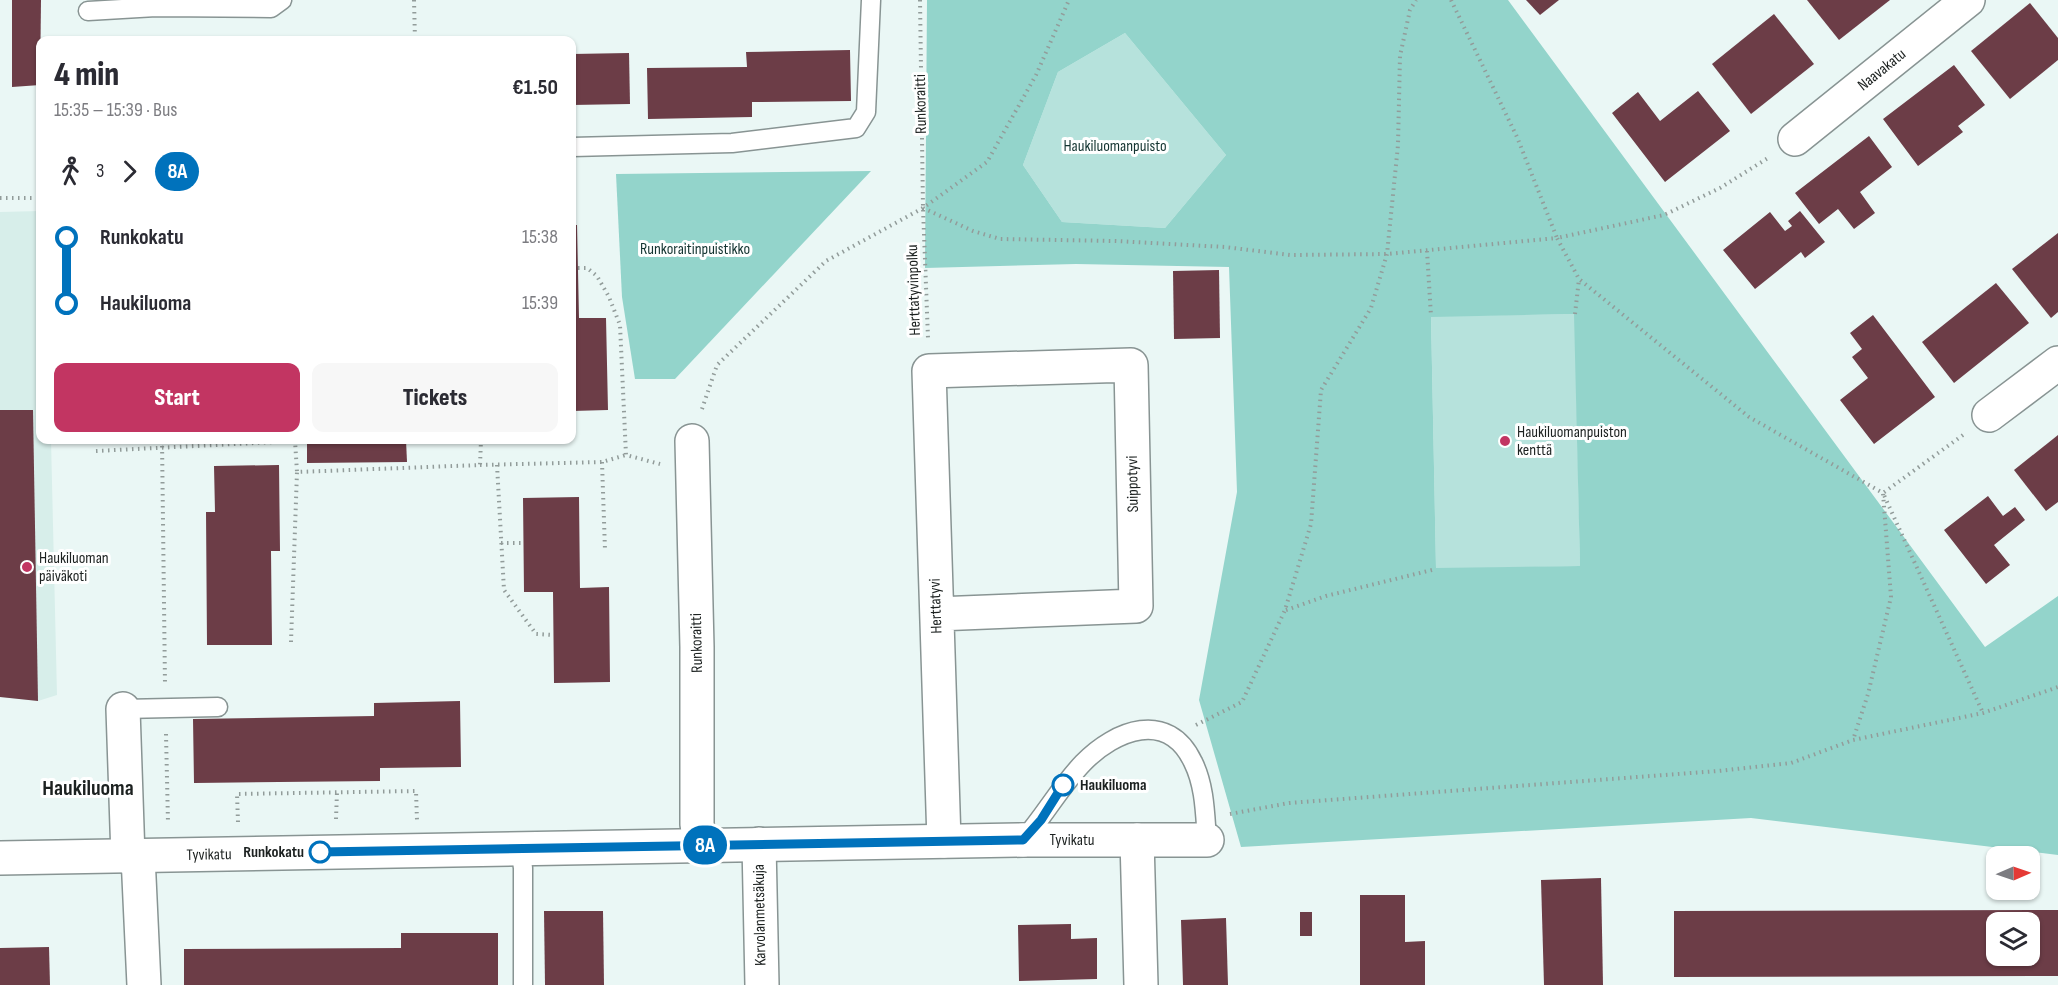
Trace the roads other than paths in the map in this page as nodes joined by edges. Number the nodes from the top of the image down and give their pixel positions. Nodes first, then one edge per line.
1 (282, 0) edge
2 (871, 0) edge
3 (1968, 0) edge
4 (88, 11) dead end
5 (1795, 139) road end
6 (576, 147) edge
7 (2058, 363) edge
8 (929, 371) joint
9 (1989, 415) road end
10 (692, 457) road end
11 (937, 614) junction
12 (218, 707) dead end
13 (123, 709) joint
14 (1206, 829) joint
15 (1023, 840) junction
16 (1137, 840) junction
17 (944, 841) junction
18 (759, 844) junction
19 (700, 845) junction
20 (520, 849) junction
21 (133, 856) junction
22 (0, 858) edge
23 (144, 985) edge
24 (523, 985) edge
25 (762, 985) edge
26 (1141, 985) edge

1 - 4 lane
2 - 6 lane
3 - 5 street, Naavakatu
7 - 9 street
8 - 11 street, Herttatyvi
8 - 11 street, Suippotyvi
10 - 19 street, Runkoraitti
11 - 17 street, Herttatyvi
12 - 13 lane
13 - 21 street
14 - 15 lane
14 - 16 street, Tyvikatu
15 - 16 street, Tyvikatu
15 - 17 street, Tyvikatu
16 - 26 street
17 - 18 street, Tyvikatu
18 - 19 street, Tyvikatu
18 - 25 street, Karvolanmetsäkuja
19 - 20 street, Tyvikatu
20 - 21 street, Tyvikatu
20 - 24 lane
21 - 22 street, Tyvikatu
21 - 23 street

